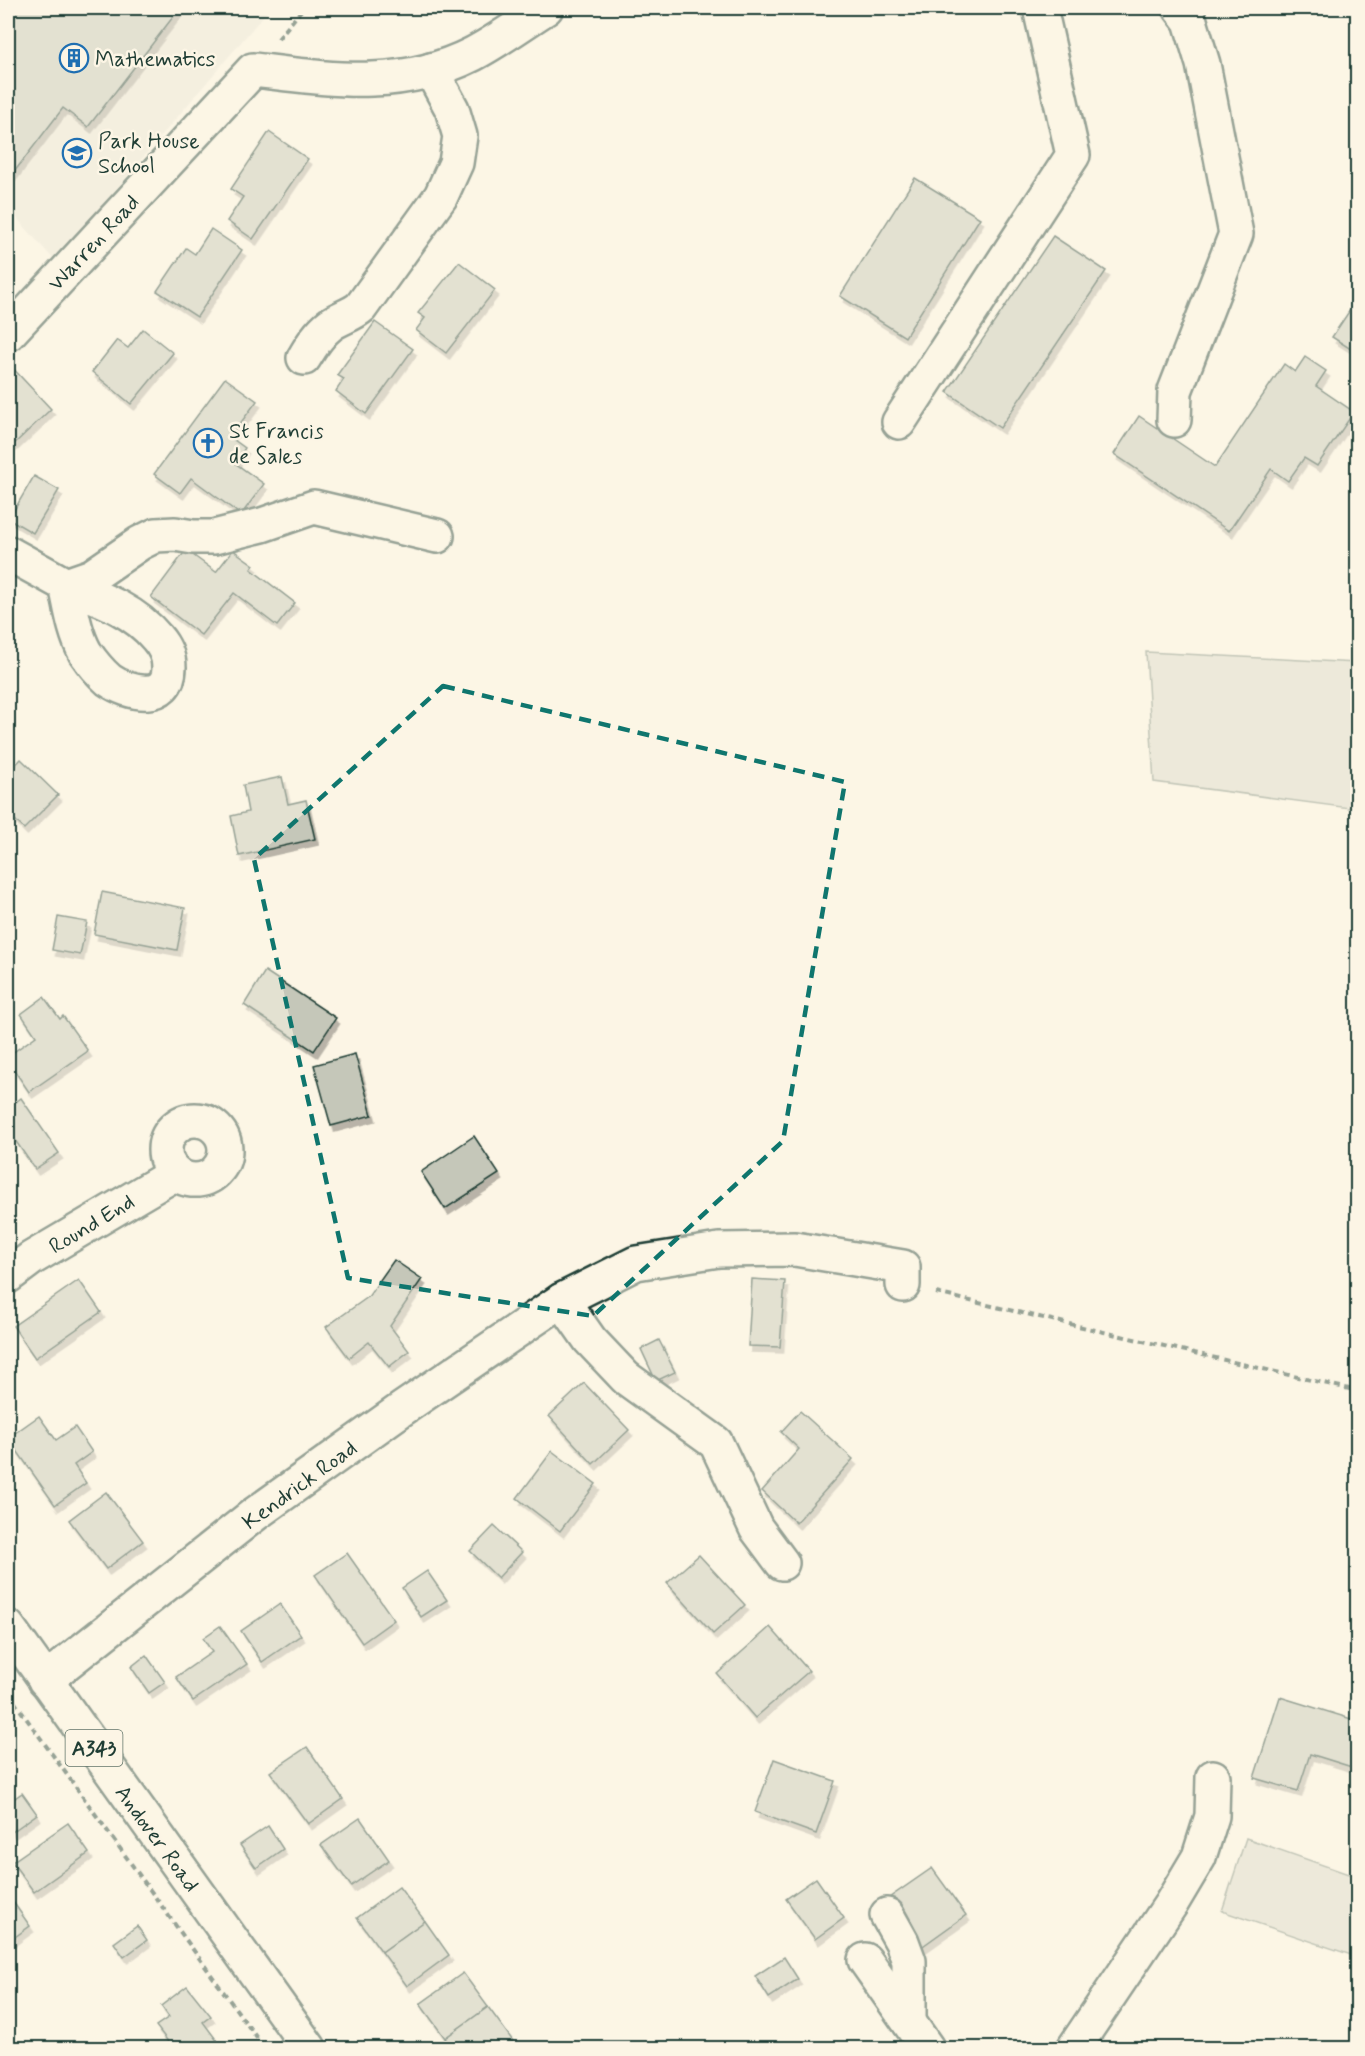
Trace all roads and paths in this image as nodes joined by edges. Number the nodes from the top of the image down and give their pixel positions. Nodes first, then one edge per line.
1 (546, 8) edge
2 (1040, 8) edge
3 (1180, 8) edge
4 (431, 70) junction
5 (8, 334) edge
6 (304, 358) dead end
7 (1174, 420) dead end
8 (899, 422) dead end
9 (437, 536) dead end
10 (8, 553) edge
11 (176, 1173) dead end
12 (8, 1276) edge
13 (903, 1285) joint
14 (562, 1300) junction
15 (1358, 1391) edge
16 (783, 1563) dead end
17 (8, 1627) edge
18 (45, 1680) junction
19 (8, 1693) edge
20 (1213, 1778) dead end
21 (887, 1915) dead end
22 (865, 1960) dead end
23 (918, 2035) edge
24 (264, 2049) edge
25 (309, 2049) edge
26 (1074, 2049) edge

1 - 4 street
2 - 8 street
3 - 7 street
4 - 5 street, Warren Road
4 - 6 street
9 - 10 street
11 - 12 street, Round End
13 - 14 street, Kendrick Road
13 - 15 path
14 - 16 street
14 - 18 street, Kendrick Road
17 - 18 street, Andover Road / A343
18 - 25 street, Andover Road / A343
19 - 24 path
20 - 26 street
21 - 23 street
22 - 23 street

